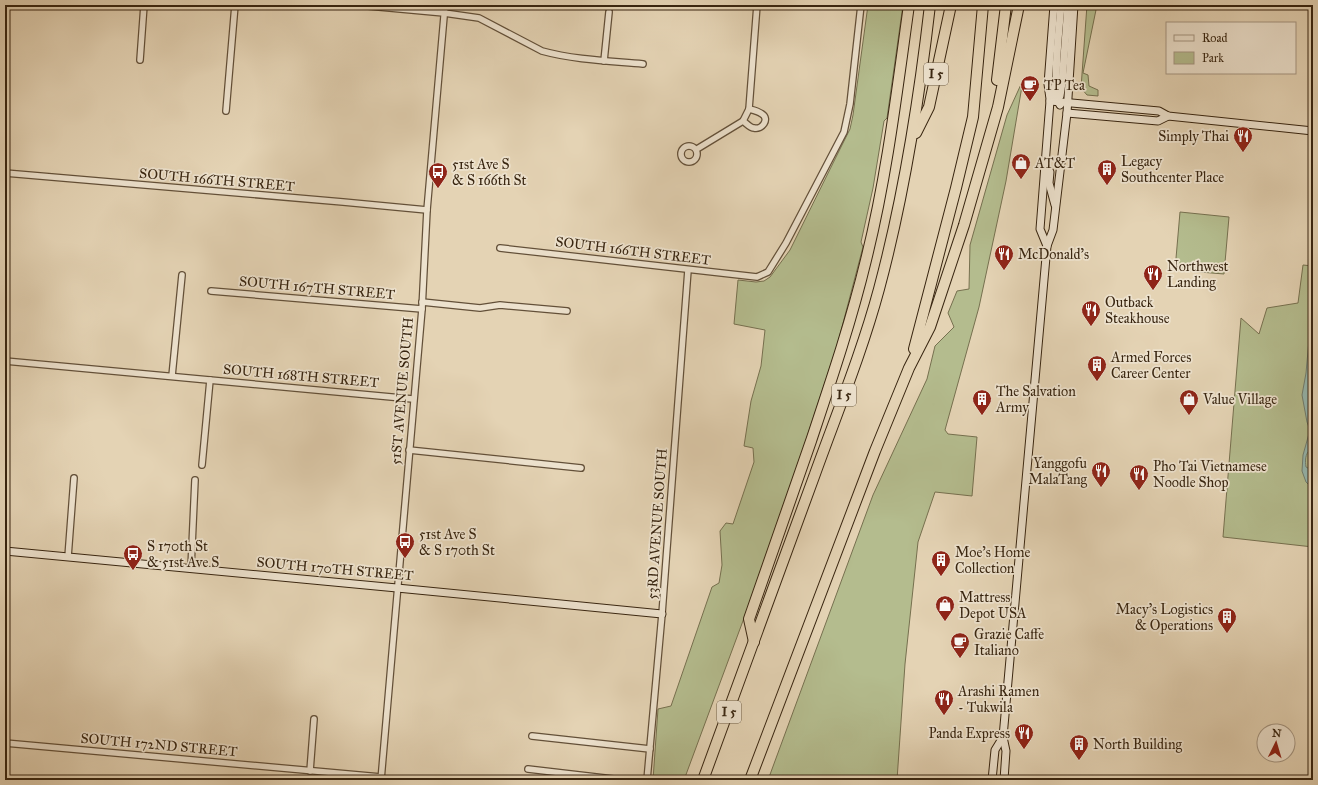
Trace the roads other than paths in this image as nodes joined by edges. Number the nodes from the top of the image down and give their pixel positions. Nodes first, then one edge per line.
1 (144, 5) edge
2 (235, 5) edge
3 (357, 5) edge
4 (445, 5) edge
5 (757, 5) edge
6 (862, 5) edge
7 (909, 5) edge
8 (930, 5) edge
9 (951, 5) edge
10 (984, 5) edge
11 (987, 5) edge
12 (1006, 5) edge
13 (1019, 5) edge
14 (1054, 5) edge
15 (1061, 5) edge
16 (1068, 5) edge
17 (1074, 5) edge
18 (608, 12) dead end
19 (444, 13) junction
20 (140, 60) dead end
21 (604, 61) junction
22 (643, 64) dead end
23 (978, 66) junction
24 (1056, 84) junction
25 (1050, 102) junction
26 (1058, 102) junction
27 (1068, 102) junction
28 (749, 108) junction
29 (226, 111) dead end
30 (1066, 113) junction
31 (1168, 116) junction
32 (743, 121) junction
33 (1313, 131) edge
34 (912, 140) junction
35 (987, 146) junction
36 (697, 149) dead end
37 (1044, 168) junction
38 (5, 173) edge
39 (1056, 209) junction
40 (426, 210) junction
41 (1047, 246) junction
42 (500, 248) dead end
43 (688, 270) junction
44 (182, 275) dead end
45 (211, 291) dead end
46 (422, 302) junction
47 (422, 309) junction
48 (567, 311) dead end
49 (5, 361) edge
50 (909, 368) junction
51 (172, 376) junction
52 (210, 380) junction
53 (413, 399) junction
54 (409, 450) junction
55 (202, 465) dead end
56 (581, 468) dead end
57 (74, 478) dead end
58 (196, 480) dead end
59 (5, 551) edge
60 (68, 557) junction
61 (192, 568) junction
62 (397, 588) junction
63 (662, 614) junction
64 (754, 643) junction
65 (314, 719) dead end
66 (532, 736) dead end
67 (1003, 737) junction
68 (5, 742) edge
69 (650, 749) junction
70 (528, 769) dead end
71 (310, 771) junction
72 (381, 779) edge
73 (622, 780) edge
74 (647, 780) edge
75 (703, 780) edge
76 (750, 780) edge
77 (992, 780) edge
78 (1004, 780) edge

1 - 20 street
2 - 29 street
3 - 19 street
4 - 19 street, 51ST AVENUE SOUTH
5 - 28 street
6 - 43 street, SOUTH 166TH STREET
7 - 64 highway
8 - 34 highway, I 5
9 - 34 highway, I 5
10 - 23 highway
11 - 23 highway
12 - 35 highway
13 - 35 highway
14 - 25 main road
15 - 24 main road
16 - 26 main road
17 - 27 main road
18 - 21 street
19 - 21 street
19 - 40 street, 51ST AVENUE SOUTH
21 - 22 street
23 - 50 highway
24 - 25 main road
24 - 26 main road
25 - 26 main road
25 - 37 main road
26 - 27 main road
26 - 30 main road
27 - 30 main road
27 - 31 main road
28 - 32 street
28 - 32 street
30 - 31 main road
30 - 39 main road
31 - 33 main road
32 - 36 street
34 - 64 highway, I 5
35 - 50 highway
37 - 39 main road
37 - 41 main road
38 - 40 street, SOUTH 166TH STREET
39 - 41 main road
40 - 46 street, 51ST AVENUE SOUTH
41 - 67 main road
42 - 43 street, SOUTH 166TH STREET
43 - 63 street, 53RD AVENUE SOUTH
44 - 51 street
45 - 47 street, SOUTH 167TH STREET
46 - 47 street, 51ST AVENUE SOUTH
46 - 48 street
47 - 53 street, 51ST AVENUE SOUTH
49 - 51 street, SOUTH 168TH STREET
50 - 76 highway
51 - 52 street, SOUTH 168TH STREET
52 - 53 street, SOUTH 168TH STREET
52 - 55 street, SOUTH 168TH STREET
53 - 54 street, 51ST AVENUE SOUTH
54 - 56 street
54 - 62 street, 51ST AVENUE SOUTH
57 - 60 street
58 - 61 street
59 - 60 main road, SOUTH 170TH STREET
60 - 61 main road, SOUTH 170TH STREET
61 - 62 main road, SOUTH 170TH STREET
62 - 63 main road, SOUTH 170TH STREET
62 - 72 street, 51ST AVENUE SOUTH
63 - 69 street, 53RD AVENUE SOUTH
64 - 75 highway, I 5
65 - 71 street
66 - 69 street
67 - 77 main road
67 - 78 main road
68 - 71 street, SOUTH 172ND STREET
69 - 74 street, 53RD AVENUE SOUTH
70 - 73 street
71 - 72 street, SOUTH 172ND STREET

